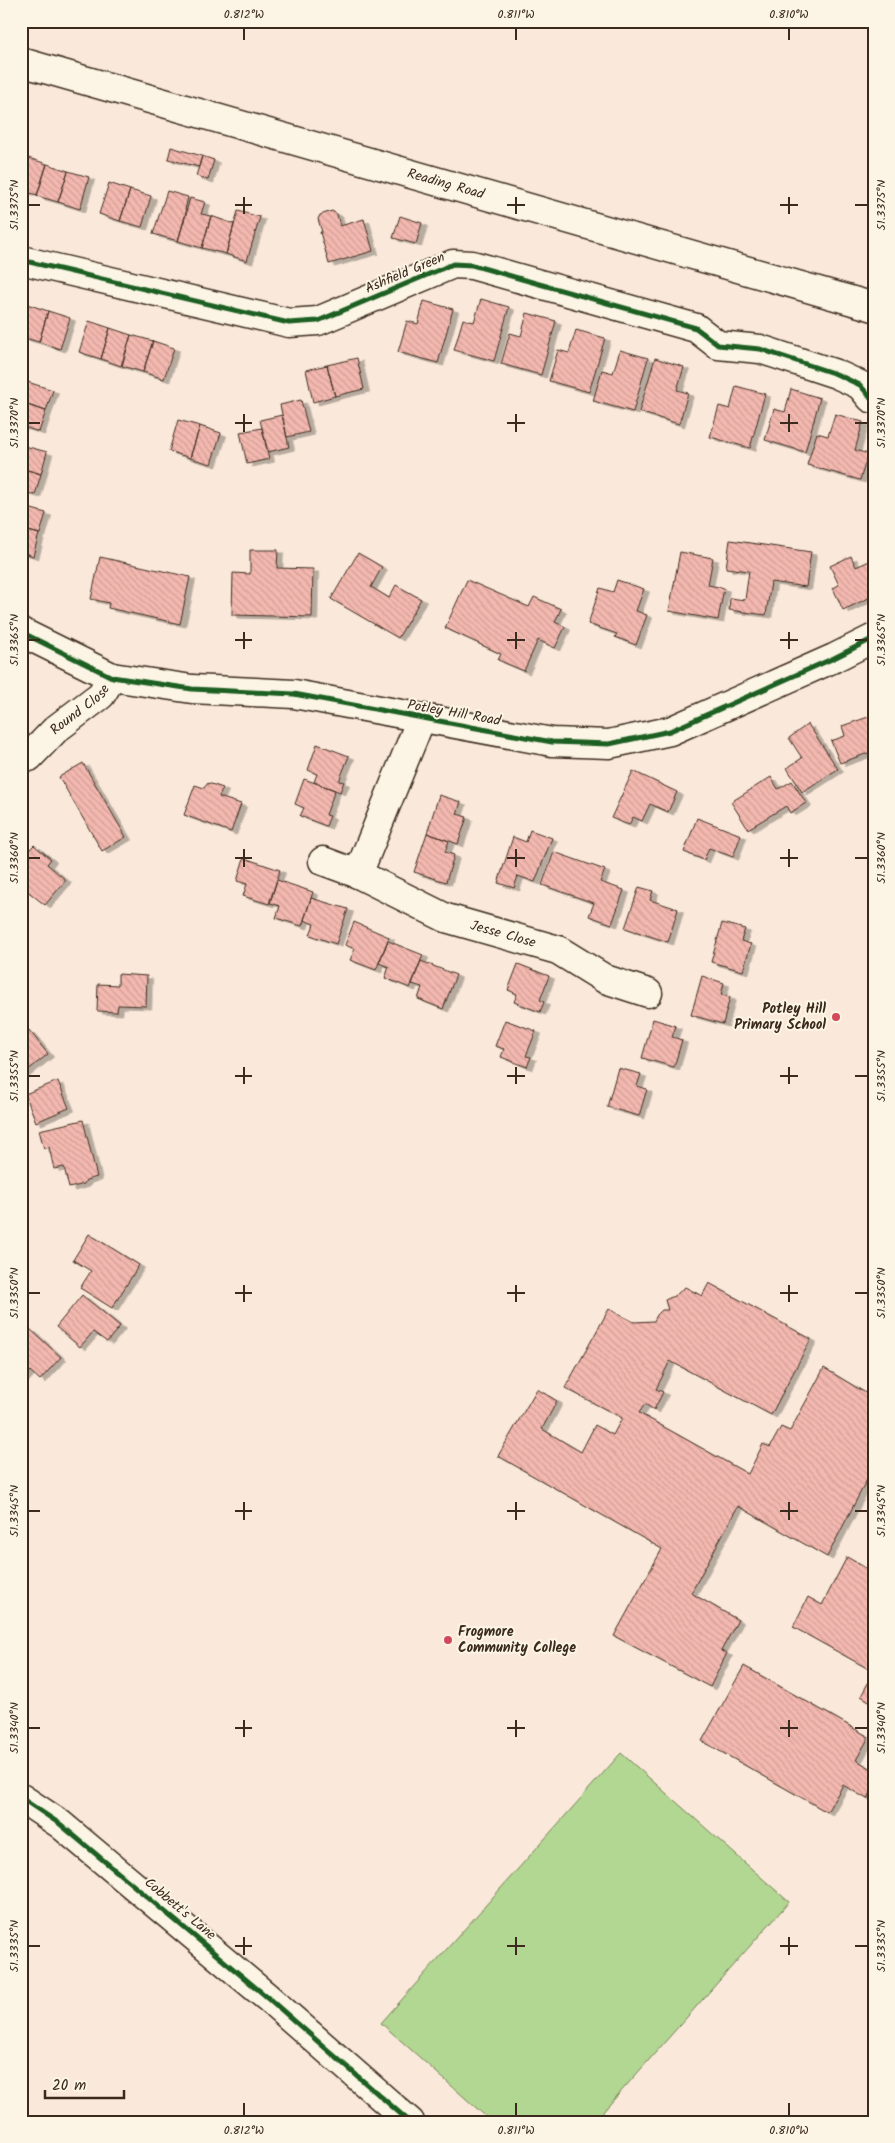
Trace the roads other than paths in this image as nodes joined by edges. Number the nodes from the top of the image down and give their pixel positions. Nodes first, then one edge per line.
1 (21, 62) edge
2 (21, 260) edge
3 (873, 307) edge
4 (871, 398) dead end
5 (21, 632) edge
6 (874, 638) edge
7 (112, 677) junction
8 (421, 719) junction
9 (21, 758) edge
10 (323, 861) dead end
11 (358, 874) junction
12 (648, 993) dead end
13 (21, 1798) edge
14 (410, 2122) edge

1 - 3 street, Reading Road
2 - 4 street, Ashfield Green
5 - 7 street, Potley Hill Road
6 - 8 street, Potley Hill Road
7 - 8 street, Potley Hill Road
7 - 9 street, Round Close
8 - 11 street
10 - 11 street, Jesse Close
11 - 12 street, Jesse Close
13 - 14 street, Cobbett's Lane

